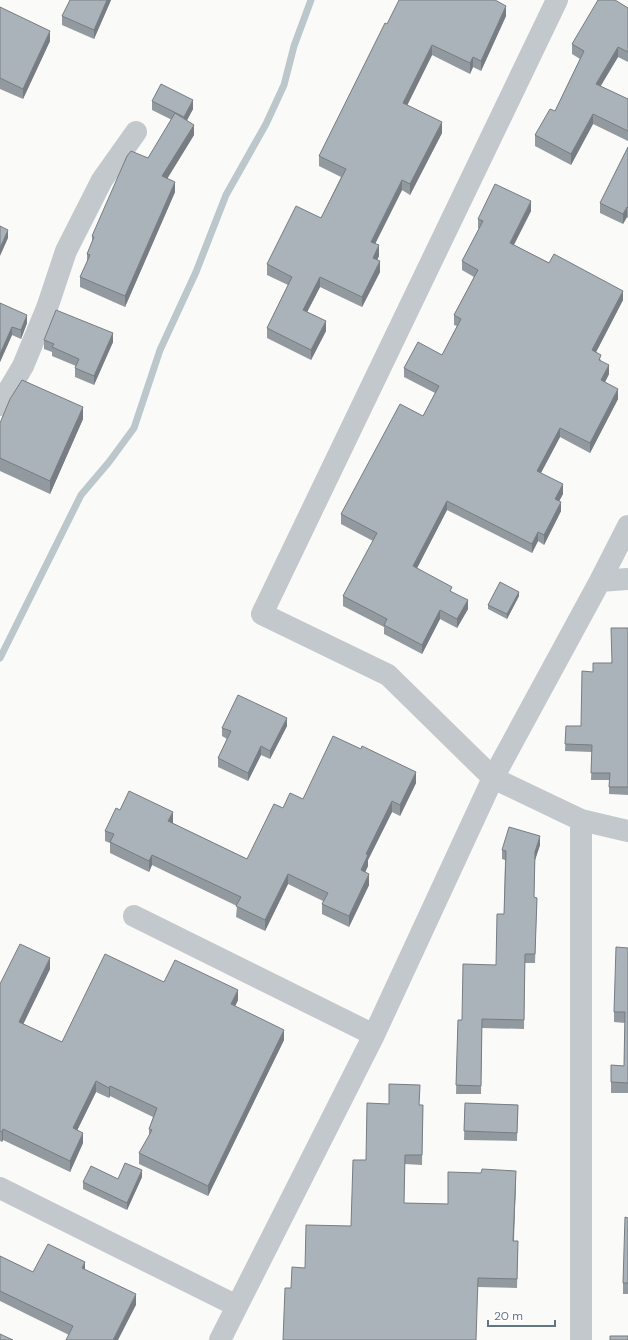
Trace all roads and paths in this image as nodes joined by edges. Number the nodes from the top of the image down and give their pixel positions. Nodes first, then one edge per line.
1 (556, 0) edge
2 (136, 132) dead end
3 (0, 405) edge
4 (628, 526) edge
5 (628, 579) edge
6 (600, 581) junction
7 (493, 778) junction
8 (581, 820) junction
9 (628, 831) edge
10 (134, 916) dead end
11 (374, 1035) junction
12 (0, 1188) edge
13 (237, 1306) junction
14 (220, 1340) edge
15 (580, 1340) edge

1 - 7 street
2 - 3 street
4 - 6 street
5 - 6 street
6 - 7 street
7 - 8 street
7 - 11 street
8 - 9 street
8 - 15 street
10 - 11 street
11 - 13 street
12 - 13 street
13 - 14 street

